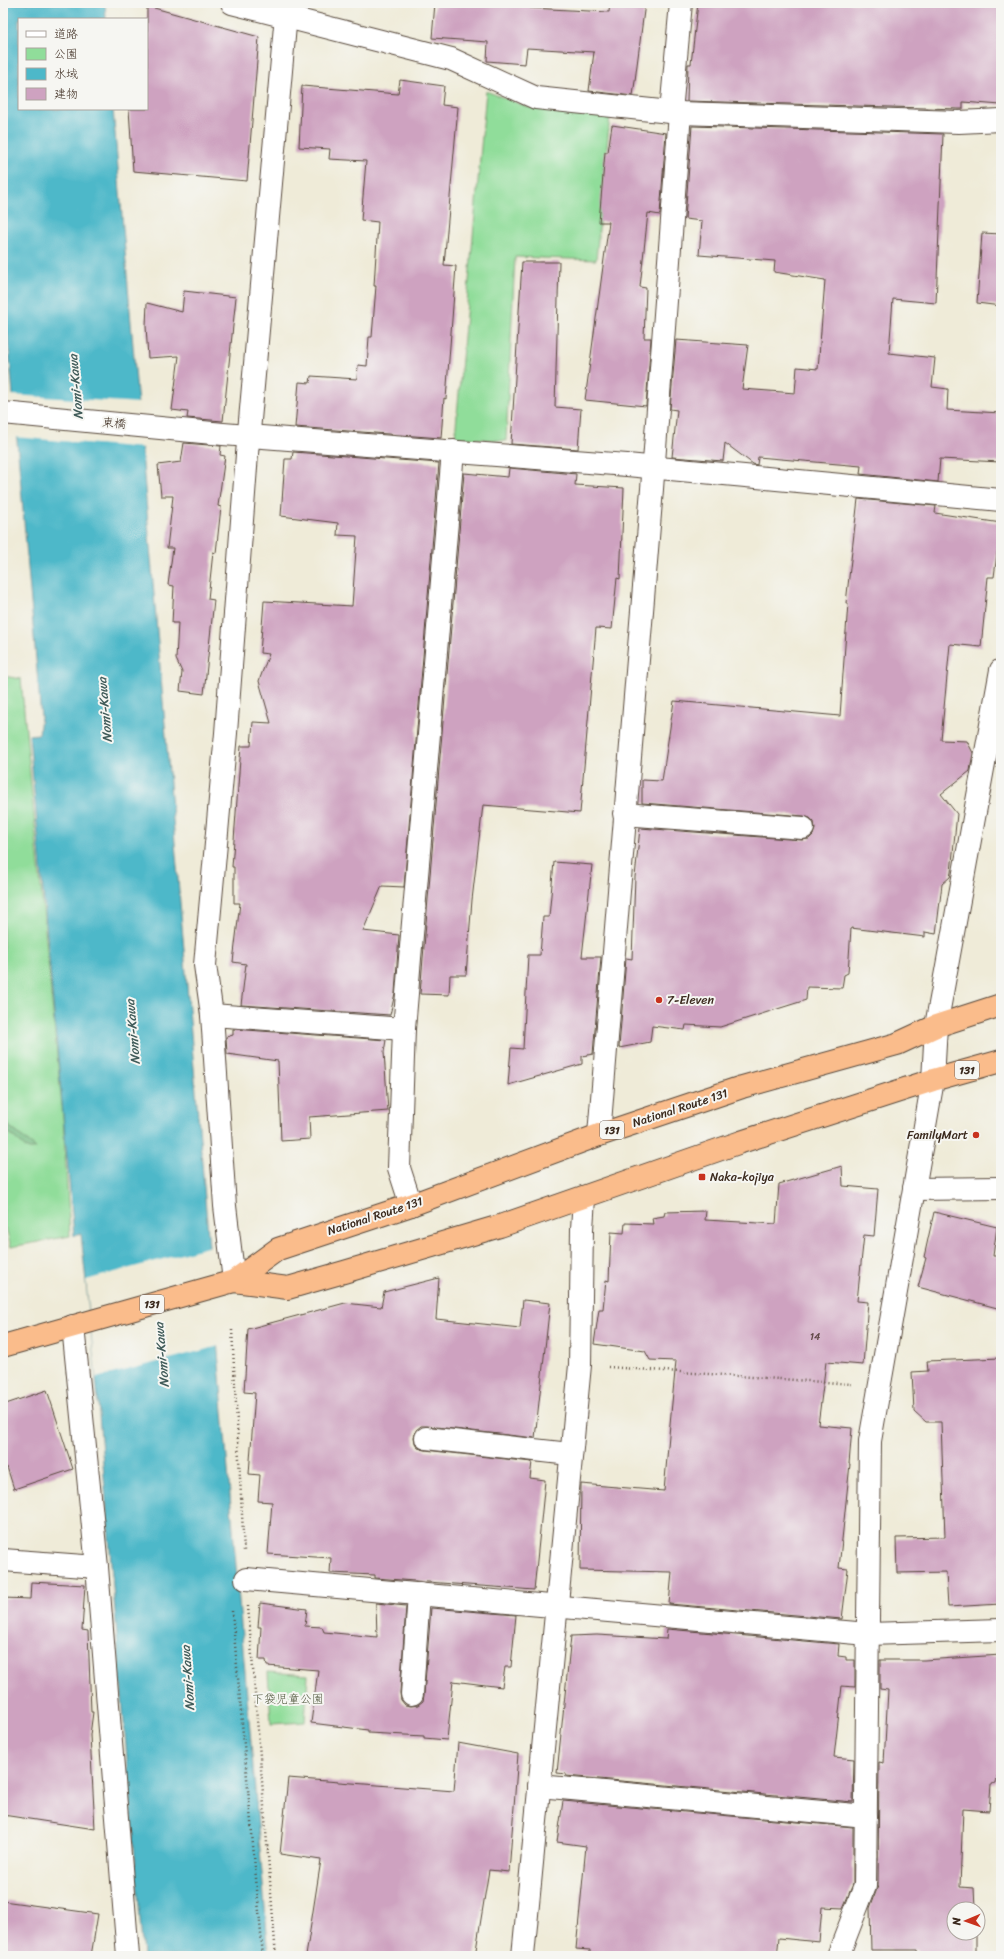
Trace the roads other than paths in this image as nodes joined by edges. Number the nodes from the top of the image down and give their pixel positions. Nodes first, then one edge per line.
1 (232, 3) edge
2 (681, 3) edge
3 (286, 10) edge
4 (676, 112) junction
5 (1001, 120) edge
6 (5, 413) edge
7 (250, 435) junction
8 (453, 451) junction
9 (653, 468) junction
10 (1001, 500) edge
11 (1001, 670) edge
12 (997, 718) edge
13 (624, 814) junction
14 (802, 828) dead end
15 (1001, 1005) edge
16 (212, 1015) junction
17 (936, 1026) junction
18 (404, 1029) junction
19 (1001, 1061) edge
20 (934, 1080) junction
21 (598, 1134) junction
22 (1001, 1188) edge
23 (914, 1189) junction
24 (584, 1198) junction
25 (411, 1205) junction
26 (224, 1284) junction
27 (82, 1324) junction
28 (3, 1346) edge
29 (426, 1438) dead end
30 (570, 1454) junction
31 (3, 1560) edge
32 (97, 1567) junction
33 (246, 1579) road end
34 (419, 1594) junction
35 (555, 1607) junction
36 (1001, 1630) edge
37 (868, 1634) junction
38 (412, 1694) dead end
39 (539, 1786) junction
40 (866, 1816) junction
41 (128, 1956) edge
42 (523, 1956) edge
43 (838, 1956) edge

1 - 3 street
2 - 4 street
3 - 4 street
3 - 7 street
4 - 5 street
4 - 9 street
6 - 7 street, 東橋
7 - 8 street, 東橋
7 - 16 street
8 - 9 street, 東橋
8 - 18 street
9 - 10 street, 東橋
9 - 13 street
11 - 12 street
12 - 17 street
13 - 14 street
13 - 21 street
15 - 17 highway, National Route 131 / 131
16 - 18 street
16 - 26 street
17 - 20 street
17 - 21 highway, National Route 131 / 131
18 - 25 street
19 - 20 highway, 131
20 - 23 street
20 - 24 highway, 131
21 - 25 highway, National Route 131 / 131
22 - 23 street
23 - 37 street
24 - 26 highway, 131
24 - 30 street
25 - 26 highway, National Route 131 / 131
26 - 27 highway, 131
27 - 28 highway, 131
27 - 32 street
29 - 30 street
30 - 35 street
31 - 32 street
32 - 41 street
33 - 34 street
34 - 35 street
34 - 38 street
35 - 37 street
35 - 39 street
36 - 37 street
37 - 40 street
39 - 40 street
39 - 42 street
40 - 43 street

